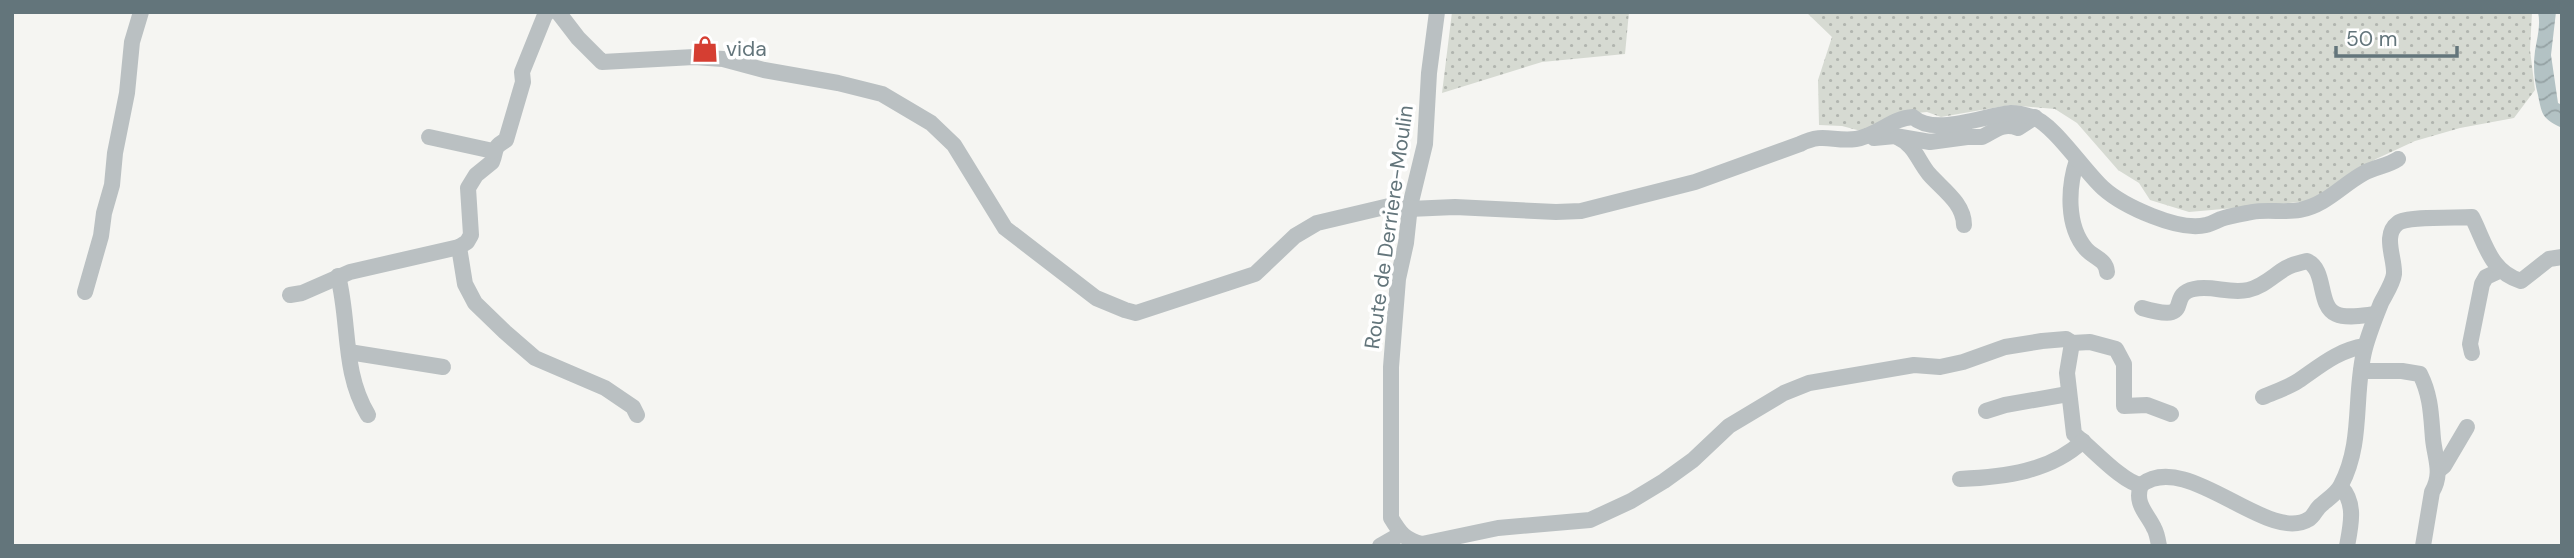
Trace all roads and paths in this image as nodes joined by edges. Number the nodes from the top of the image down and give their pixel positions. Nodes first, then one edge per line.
1 (141, 12) edge
2 (548, 12) edge
3 (558, 12) edge
4 (1437, 12) edge
5 (2035, 117) junction
6 (1895, 136) junction
7 (429, 137) dead end
8 (1864, 137) junction
9 (493, 151) junction
10 (2398, 159) dead end
11 (2077, 160) junction
12 (1410, 207) junction
13 (1964, 225) dead end
14 (459, 247) junction
15 (2562, 257) edge
16 (2499, 271) junction
17 (2107, 272) dead end
18 (338, 276) junction
19 (85, 292) dead end
20 (290, 295) dead end
21 (2141, 308) dead end
22 (2376, 314) junction
23 (2072, 343) junction
24 (2365, 346) junction
25 (349, 352) junction
26 (2472, 353) dead end
27 (443, 367) dead end
28 (2361, 371) junction
29 (2068, 394) junction
30 (2263, 397) dead end
31 (1986, 411) dead end
32 (2171, 414) dead end
33 (368, 415) dead end
34 (637, 415) dead end
35 (2468, 427) dead end
36 (2083, 441) junction
37 (2440, 470) junction
38 (1960, 479) dead end
39 (2141, 485) junction
40 (2341, 487) junction
41 (1401, 534) junction
42 (1380, 546) edge
43 (2159, 546) edge
44 (2347, 546) edge
45 (2423, 546) edge

1 - 19 street
2 - 9 street
3 - 12 street
4 - 12 street, Route de Derriere-Moulin
5 - 6 street
5 - 8 street
5 - 11 street
6 - 8 street
6 - 13 street
7 - 9 street
8 - 12 street
9 - 14 street
10 - 11 street
11 - 17 street
12 - 41 street, Route de Derriere-Moulin
14 - 18 street
14 - 34 street
15 - 16 street
16 - 22 street
16 - 26 street
18 - 20 street
18 - 25 street
21 - 22 street
22 - 24 street
23 - 29 street
23 - 32 street
23 - 41 street
24 - 28 street
24 - 30 street
25 - 27 street
25 - 33 street
28 - 37 street
28 - 40 street
29 - 31 street
29 - 36 street
35 - 37 street
36 - 38 street
36 - 39 street
37 - 45 street
39 - 40 street
39 - 43 street
40 - 44 street
41 - 42 street

